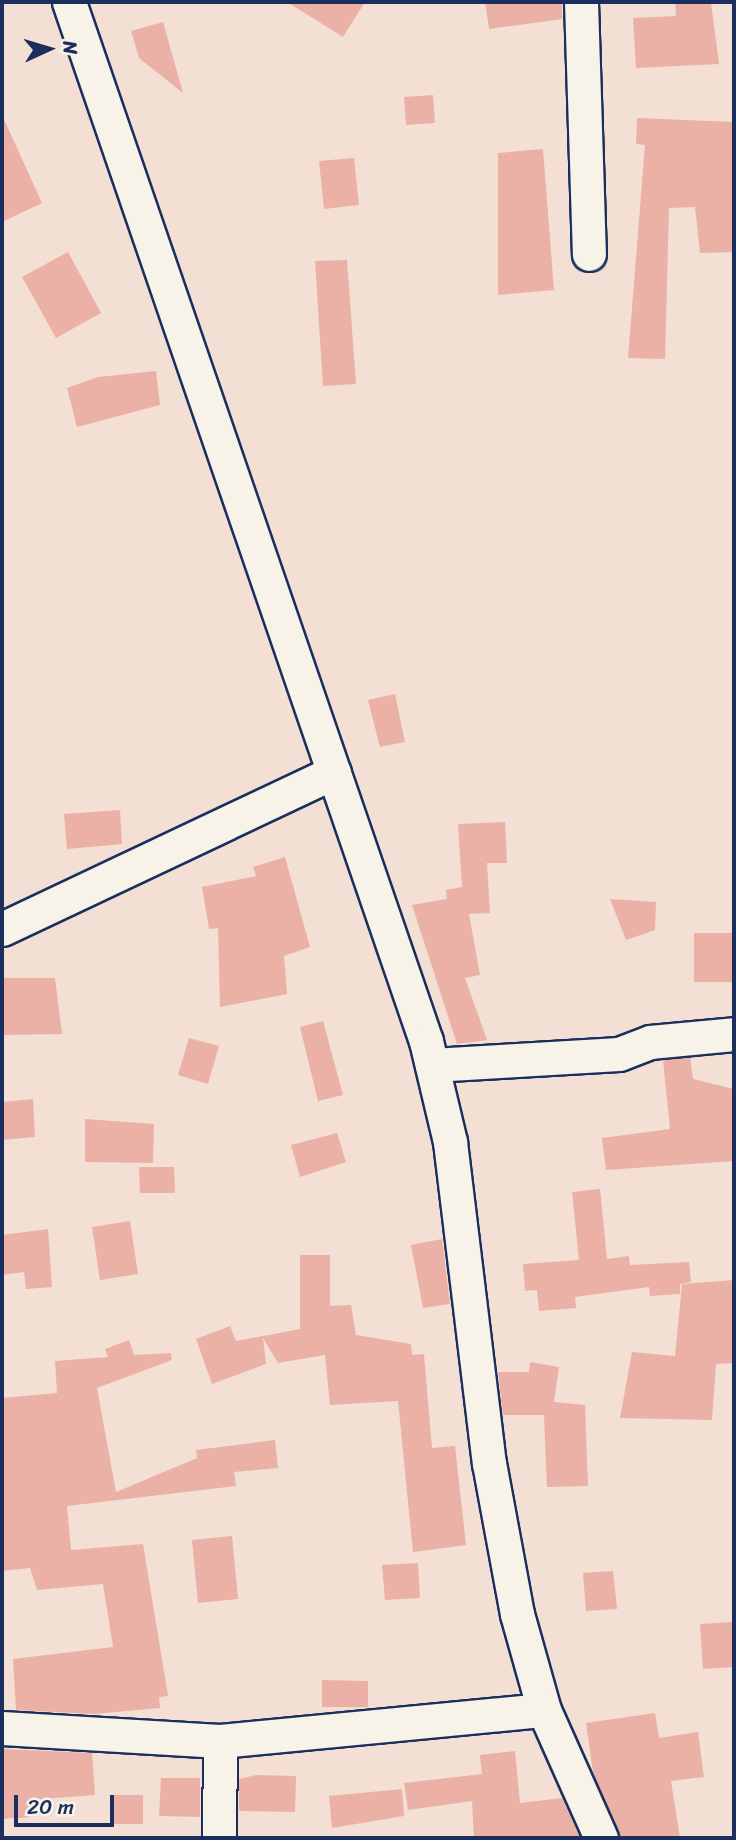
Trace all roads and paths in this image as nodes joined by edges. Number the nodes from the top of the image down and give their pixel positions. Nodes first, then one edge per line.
1 (69, 2) edge
2 (581, 2) edge
3 (589, 254) dead end
4 (334, 772) junction
5 (2, 929) edge
6 (734, 1034) edge
7 (432, 1065) junction
8 (544, 1710) junction
9 (2, 1728) edge
10 (220, 1741) junction
11 (219, 1838) edge
12 (601, 1838) edge

1 - 4 street
2 - 3 street
4 - 5 street
4 - 7 street
6 - 7 street
7 - 8 street
8 - 10 street
8 - 12 street
9 - 10 street
10 - 11 street

